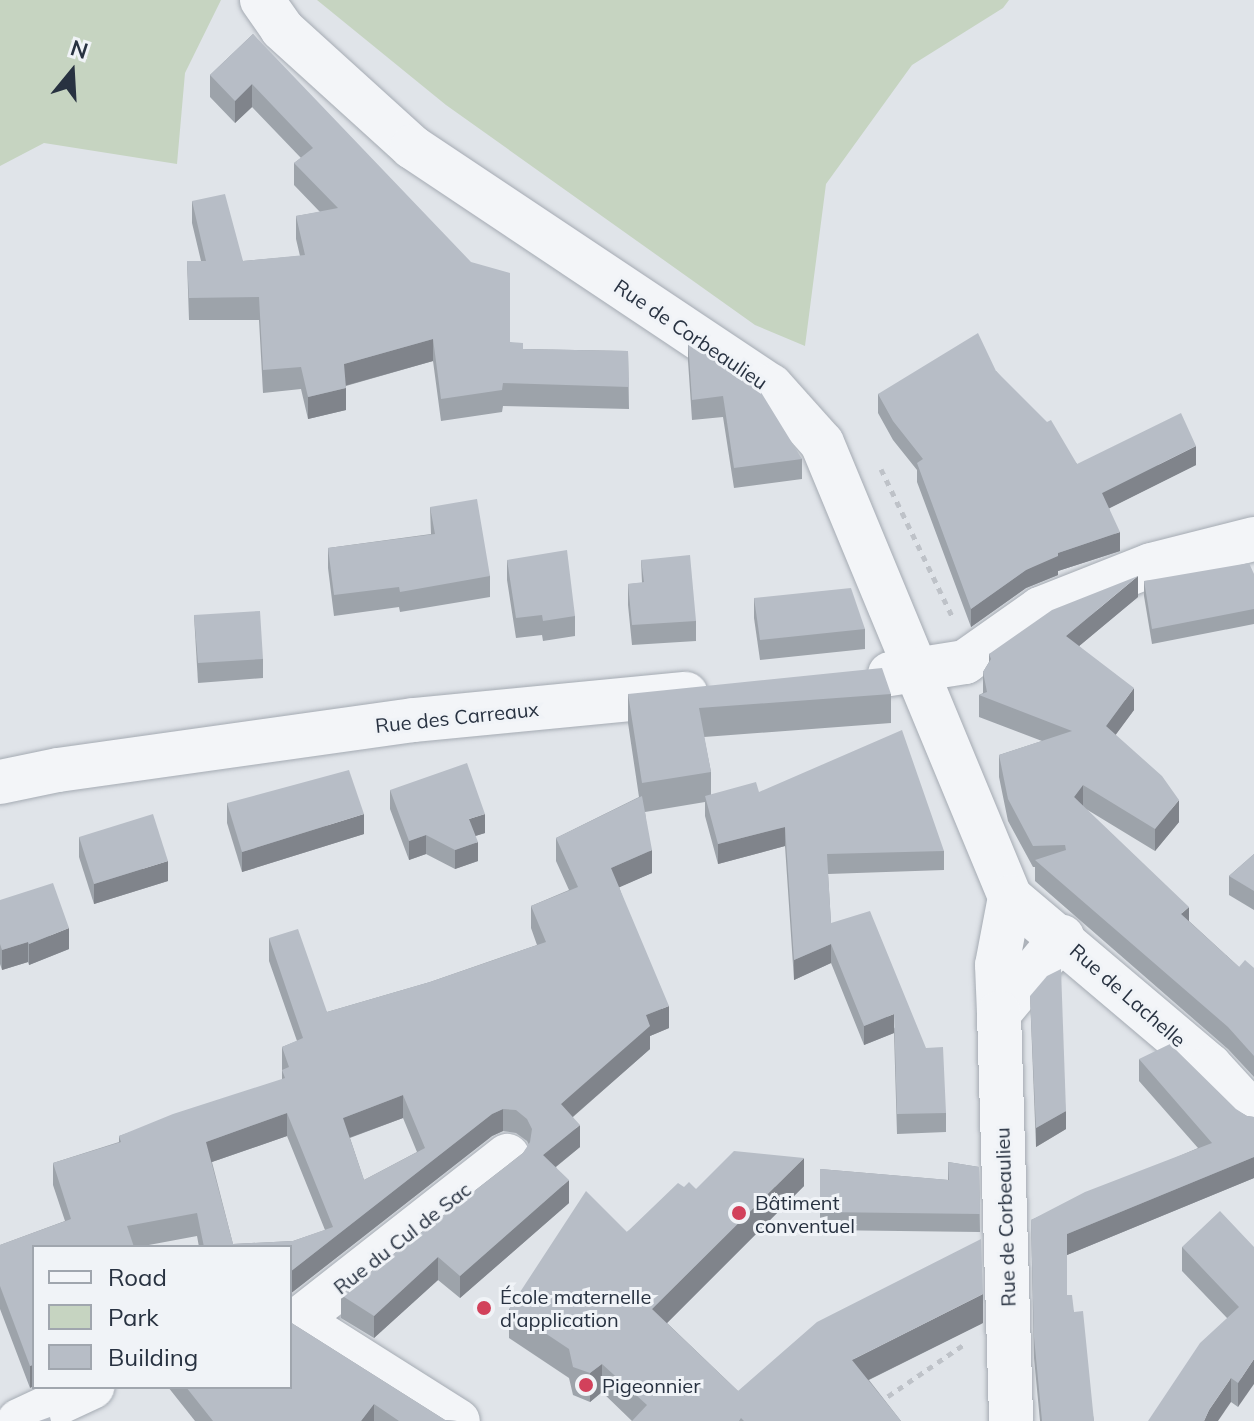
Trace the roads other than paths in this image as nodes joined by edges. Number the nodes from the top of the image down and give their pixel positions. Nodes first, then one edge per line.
1 (262, 0) edge
2 (1254, 539) edge
3 (916, 671) junction
4 (853, 677) edge
5 (728, 690) edge
6 (0, 782) edge
7 (1006, 888) junction
8 (1062, 937) junction
9 (999, 1013) junction
10 (1254, 1114) edge
11 (507, 1156) dead end
12 (294, 1320) edge
13 (88, 1389) edge
14 (19, 1421) edge
15 (458, 1421) edge
16 (1011, 1421) edge

1 - 3 street, Rue de Corbeaulieu
2 - 3 street
3 - 4 street
3 - 7 street, Rue de Corbeaulieu
5 - 6 street, Rue des Carreaux
7 - 8 street, Rue de Lachelle
7 - 9 street, Rue de Corbeaulieu
8 - 9 street
8 - 10 street, Rue de Lachelle
9 - 16 street, Rue de Corbeaulieu
11 - 12 street, Rue du Cul de Sac
12 - 15 street, Rue du Cul de Sac
13 - 14 street

